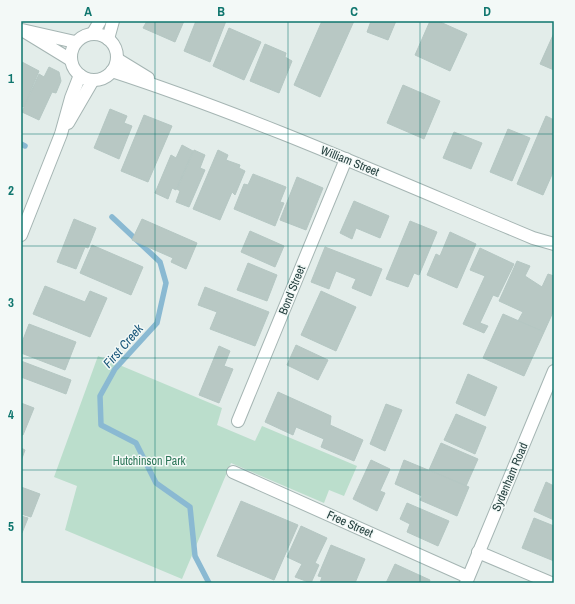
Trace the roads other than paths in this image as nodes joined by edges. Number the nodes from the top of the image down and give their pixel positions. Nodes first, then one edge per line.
1 (100, 21) edge
2 (113, 21) edge
3 (22, 30) edge
4 (93, 33) junction
5 (108, 39) junction
6 (75, 42) junction
7 (117, 59) junction
8 (71, 60) junction
9 (112, 71) junction
10 (80, 75) junction
11 (93, 80) junction
12 (166, 88) junction
13 (61, 134) junction
14 (346, 159) junction
15 (21, 235) edge
16 (533, 238) junction
17 (554, 244) edge
18 (554, 251) edge
19 (554, 371) edge
20 (238, 421) dead end
21 (233, 472) dead end
22 (478, 552) junction
23 (467, 580) edge
24 (551, 583) edge

1 - 4 street
2 - 5 street
3 - 6 street
3 - 8 street
4 - 5 street
4 - 6 street
5 - 7 street
6 - 8 street
7 - 9 street
7 - 12 street, William Street
8 - 10 street
9 - 11 street
9 - 12 street, William Street
10 - 11 street
10 - 13 street
11 - 13 street
12 - 14 street, William Street
13 - 15 street
14 - 16 street, William Street
14 - 20 street, Bond Street
16 - 17 street, William Street
16 - 18 street, William Street
19 - 22 street, Sydenham Road
21 - 23 street, Free Street
22 - 23 street, Sydenham Road
22 - 24 street

